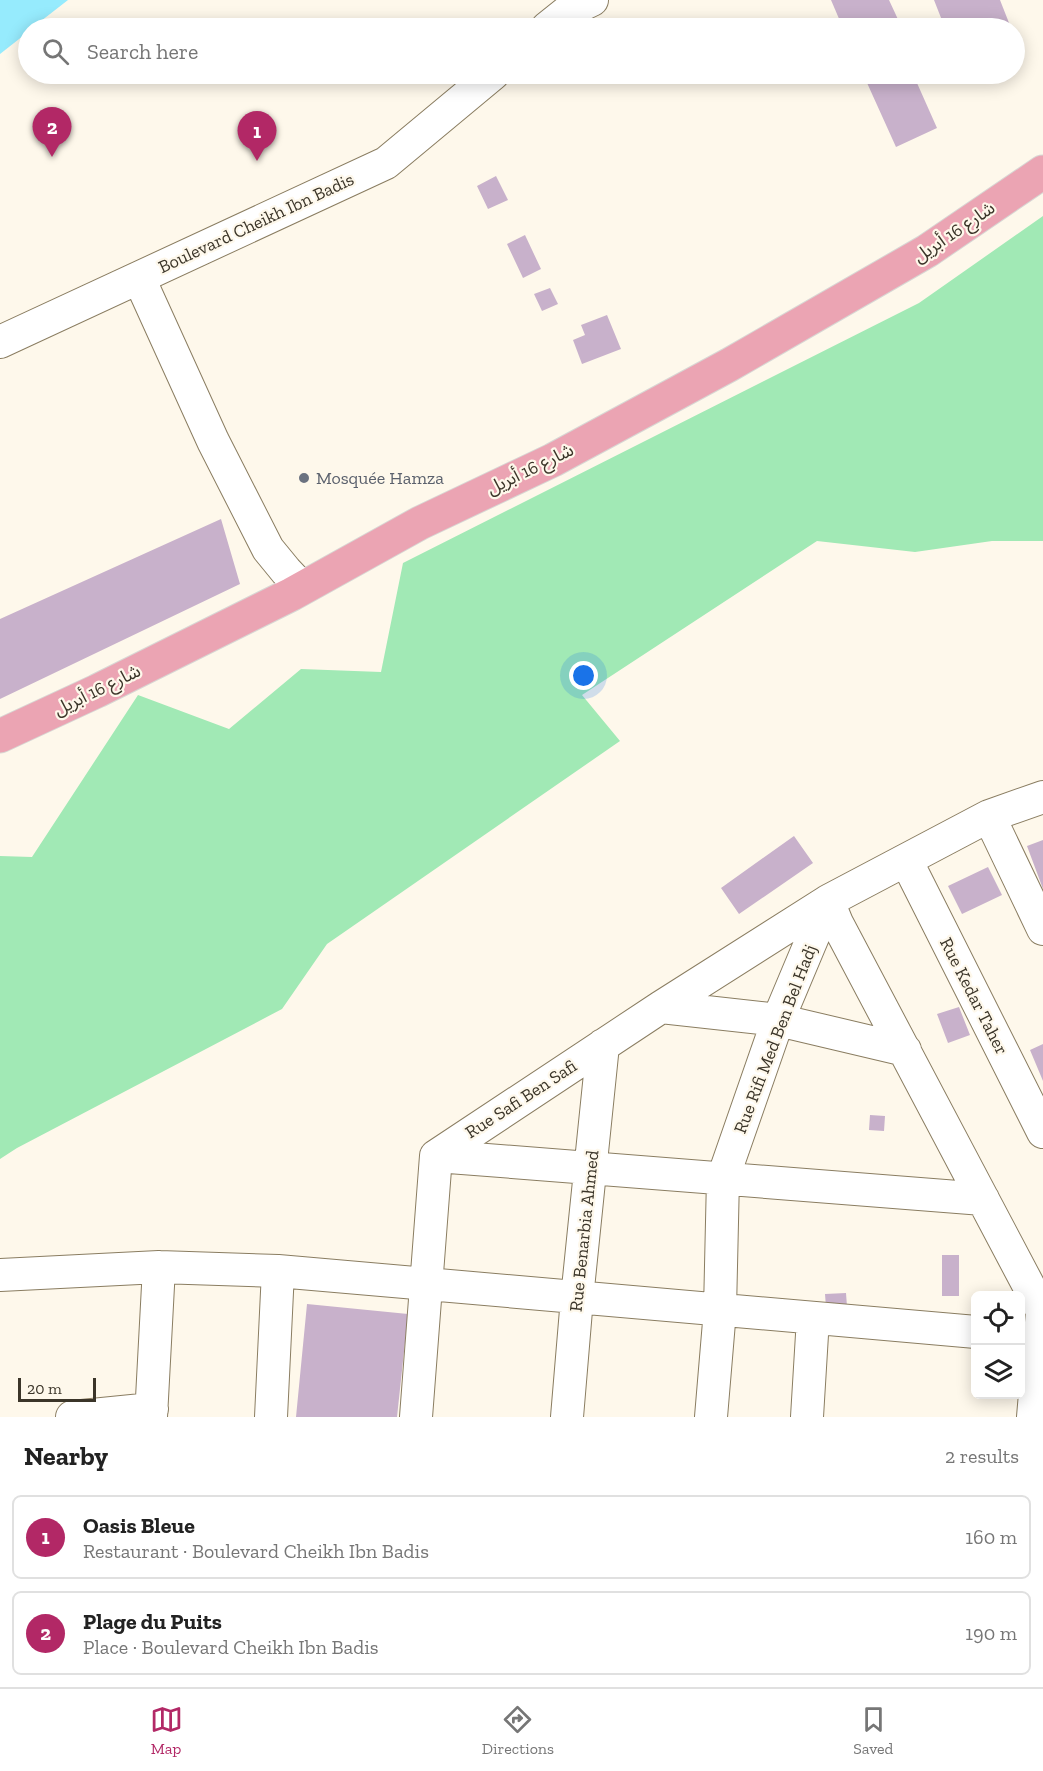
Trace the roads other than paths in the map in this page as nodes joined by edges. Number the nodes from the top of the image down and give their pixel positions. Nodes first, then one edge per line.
1 (592, 0) edge
2 (560, 18) edge
3 (481, 84) edge
4 (1043, 172) edge
5 (139, 278) junction
6 (0, 342) edge
7 (302, 588) junction
8 (0, 735) edge
9 (1043, 797) edge
10 (989, 816) junction
11 (906, 860) junction
12 (828, 901) junction
13 (1043, 928) edge
14 (662, 1007) junction
15 (778, 1020) junction
16 (603, 1045) junction
17 (904, 1050) junction
18 (1043, 1132) edge
19 (436, 1156) junction
20 (591, 1168) junction
21 (723, 1178) junction
22 (983, 1199) junction
23 (159, 1267) junction
24 (278, 1271) junction
25 (0, 1275) edge
26 (426, 1285) junction
27 (577, 1298) junction
28 (720, 1310) junction
29 (813, 1318) junction
30 (971, 1332) edge
31 (1034, 1337) edge
32 (152, 1413) edge
33 (72, 1417) edge
34 (271, 1417) edge
35 (416, 1417) edge
36 (567, 1417) edge
37 (711, 1417) edge
38 (807, 1417) edge
39 (1033, 1417) edge

1 - 2 street
3 - 5 street, Boulevard Cheikh Ibn Badis
4 - 7 main road, شارع 16 أبريل
5 - 6 street, Boulevard Cheikh Ibn Badis
5 - 7 street
7 - 8 main road, شارع 16 أبريل
9 - 10 street
10 - 11 street
10 - 13 street
11 - 12 street
11 - 18 street, Rue Kedar Taher
12 - 14 street, Rue Safi Ben Safi
12 - 15 street, Rue Rifi Med Ben Bel Hadj
12 - 17 street
14 - 15 street
14 - 16 street, Rue Safi Ben Safi
15 - 17 street
15 - 21 street, Rue Rifi Med Ben Bel Hadj
16 - 19 street, Rue Safi Ben Safi
16 - 20 street, Rue Benarbia Ahmed
17 - 22 street
19 - 20 street
19 - 26 street
20 - 21 street
20 - 27 street, Rue Benarbia Ahmed
21 - 22 street
21 - 28 street, Rue Rifi Med Ben Bel Hadj
22 - 31 street
23 - 24 street
23 - 25 street
23 - 32 street
24 - 26 street
24 - 34 street
26 - 27 street
26 - 35 street
27 - 28 street
27 - 36 street, Rue Benarbia Ahmed
28 - 29 street
28 - 37 street, Rue Rifi Med Ben Bel Hadj
29 - 30 street
29 - 38 street
31 - 39 street
32 - 33 street

